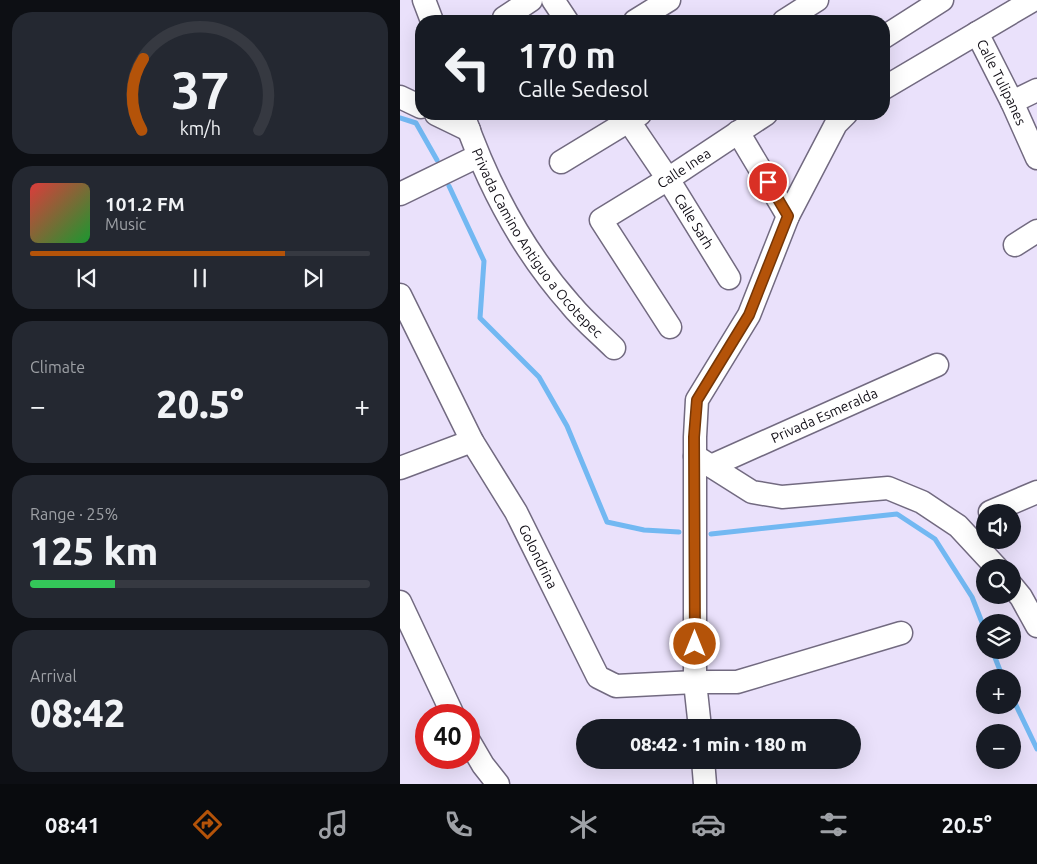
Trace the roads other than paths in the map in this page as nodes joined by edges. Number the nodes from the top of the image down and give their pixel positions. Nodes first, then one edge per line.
1 (424, 0) edge
2 (531, 0) edge
3 (553, 0) edge
4 (669, 0) edge
5 (817, 0) edge
6 (942, 0) edge
7 (1033, 0) edge
8 (430, 15) edge
9 (508, 15) edge
10 (563, 15) edge
11 (645, 15) edge
12 (793, 15) edge
13 (976, 33) junction
14 (890, 34) edge
15 (890, 84) edge
16 (1037, 90) edge
17 (400, 96) edge
18 (1012, 102) junction
19 (415, 104) edge
20 (625, 120) edge
21 (633, 120) edge
22 (757, 120) edge
23 (840, 120) edge
24 (466, 122) edge
25 (738, 132) junction
26 (478, 156) junction
27 (1037, 158) edge
28 (561, 162) dead end
29 (668, 180) junction
30 (400, 194) edge
31 (788, 216) junction
32 (1037, 231) edge
33 (1015, 245) dead end
34 (729, 278) dead end
35 (400, 295) edge
36 (670, 327) dead end
37 (614, 348) dead end
38 (937, 365) dead end
39 (472, 441) junction
40 (703, 461) junction
41 (400, 468) edge
42 (1037, 492) edge
43 (1009, 504) edge
44 (976, 519) edge
45 (958, 526) junction
46 (989, 559) edge
47 (1021, 597) edge
48 (400, 602) edge
49 (1035, 620) edge
50 (901, 632) dead end
51 (695, 682) junction
52 (448, 704) edge
53 (699, 719) edge
54 (480, 760) edge
55 (704, 769) edge
56 (498, 784) edge
57 (705, 784) edge

1 - 8 street
2 - 9 street
3 - 10 street
4 - 11 street
5 - 12 street
6 - 14 street
7 - 13 street
13 - 15 street
13 - 18 street, Calle Tulipanes
16 - 18 street
17 - 19 street
18 - 27 street, Calle Tulipanes
20 - 28 street
21 - 29 street, Calle Sarh
22 - 25 street, Calle Inea
23 - 31 street
24 - 26 street, Privada Camino Antiguo a Ocotepec
25 - 29 street, Calle Inea
25 - 31 street
26 - 30 street
26 - 37 street, Privada Camino Antiguo a Ocotepec
29 - 34 street, Calle Sarh
29 - 36 street, Calle Inea
31 - 40 street
32 - 33 street
35 - 39 street, Golondrina
38 - 40 street, Privada Esmeralda
39 - 41 street
39 - 51 street, Golondrina
40 - 45 street
40 - 51 street
42 - 43 street
44 - 45 street
45 - 46 street
47 - 49 street
48 - 52 street
50 - 51 street
51 - 53 street
54 - 56 street
55 - 57 street

